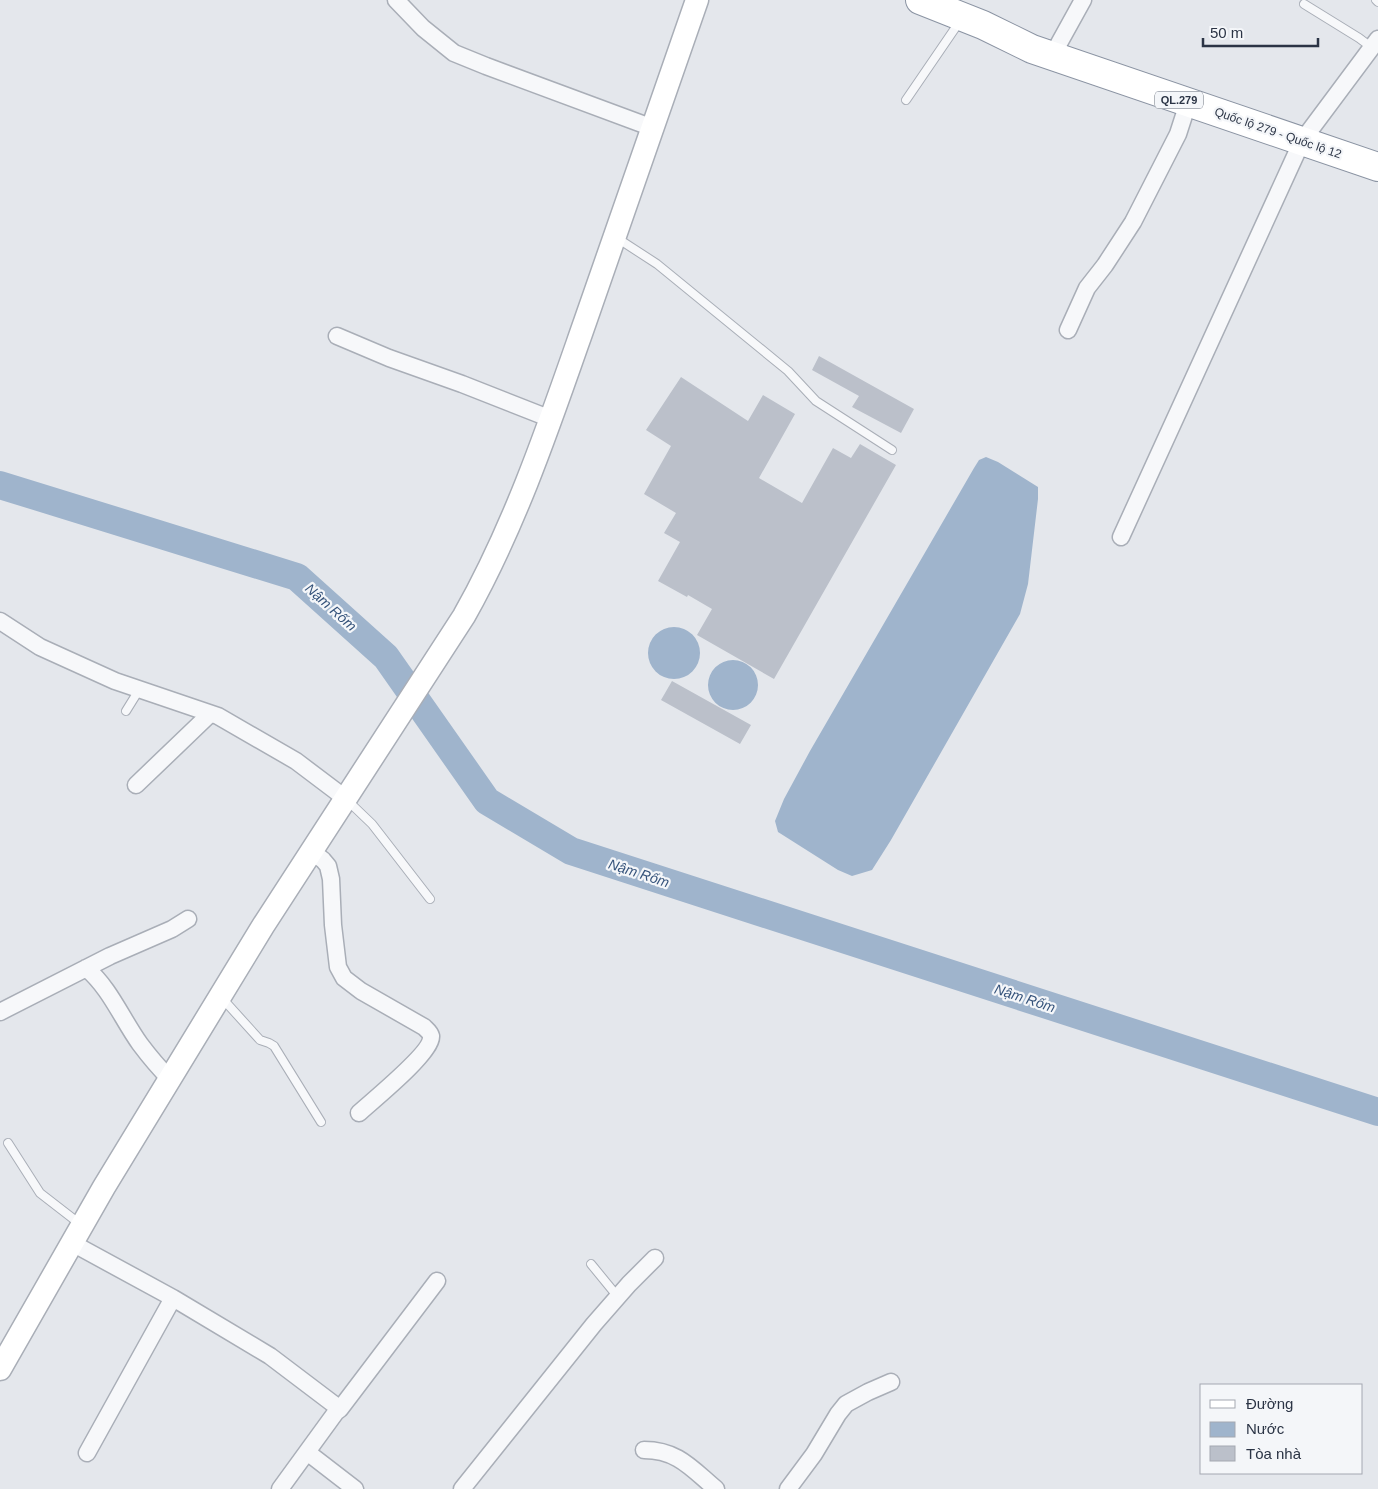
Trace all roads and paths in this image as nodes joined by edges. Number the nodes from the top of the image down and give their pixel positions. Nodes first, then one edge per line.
1 (396, 0) edge
2 (697, 0) edge
3 (920, 0) edge
4 (1084, 0) edge
5 (1304, 4) dead end
6 (967, 13) edge
7 (1375, 43) edge
8 (1052, 56) junction
9 (906, 100) dead end
10 (1188, 103) junction
11 (653, 128) junction
12 (1302, 141) junction
13 (1378, 167) edge
14 (615, 237) junction
15 (1068, 330) dead end
16 (337, 336) dead end
17 (551, 419) junction
18 (892, 450) dead end
19 (1121, 537) dead end
20 (0, 621) edge
21 (140, 689) junction
22 (126, 711) dead end
23 (210, 714) junction
24 (136, 785) dead end
25 (349, 792) junction
26 (310, 851) junction
27 (430, 899) dead end
28 (188, 919) dead end
29 (86, 968) junction
30 (220, 996) junction
31 (0, 1012) edge
32 (170, 1079) junction
33 (359, 1112) dead end
34 (321, 1122) dead end
35 (8, 1143) dead end
36 (77, 1234) junction
37 (655, 1258) dead end
38 (591, 1264) dead end
39 (437, 1281) dead end
40 (618, 1297) junction
41 (173, 1298) junction
42 (0, 1369) edge
43 (891, 1382) dead end
44 (340, 1410) junction
45 (644, 1450) dead end
46 (307, 1452) junction
47 (87, 1453) dead end
48 (280, 1489) edge
49 (355, 1489) edge
50 (462, 1489) edge
51 (716, 1489) edge
52 (788, 1489) edge

1 - 11 street
2 - 11 street
3 - 6 highway, QL.279
4 - 8 street
5 - 7 lane
6 - 8 highway, Quốc lộ 279 - Quốc lộ 12 / QL.279
6 - 9 lane
7 - 12 street
8 - 10 highway, Quốc lộ 279 - Quốc lộ 12 / QL.279
10 - 12 highway, Quốc lộ 279 - Quốc lộ 12 / QL.279
10 - 15 street
11 - 14 street
12 - 13 highway, Quốc lộ 279 - Quốc lộ 12 / QL.279
12 - 19 street
14 - 17 street
14 - 18 lane
16 - 17 street
17 - 25 street
20 - 21 street
21 - 22 lane
21 - 23 street
23 - 24 street
23 - 25 street
25 - 26 street
25 - 27 lane
26 - 30 street
26 - 33 street
28 - 29 street
29 - 31 street
29 - 32 street
30 - 32 street
30 - 34 lane
32 - 36 street
35 - 36 lane
36 - 41 street
36 - 42 street
37 - 40 street
38 - 40 lane
39 - 44 street
40 - 50 street
41 - 44 street
41 - 47 street
43 - 52 street
44 - 46 street
45 - 51 street
46 - 48 street
46 - 49 street

